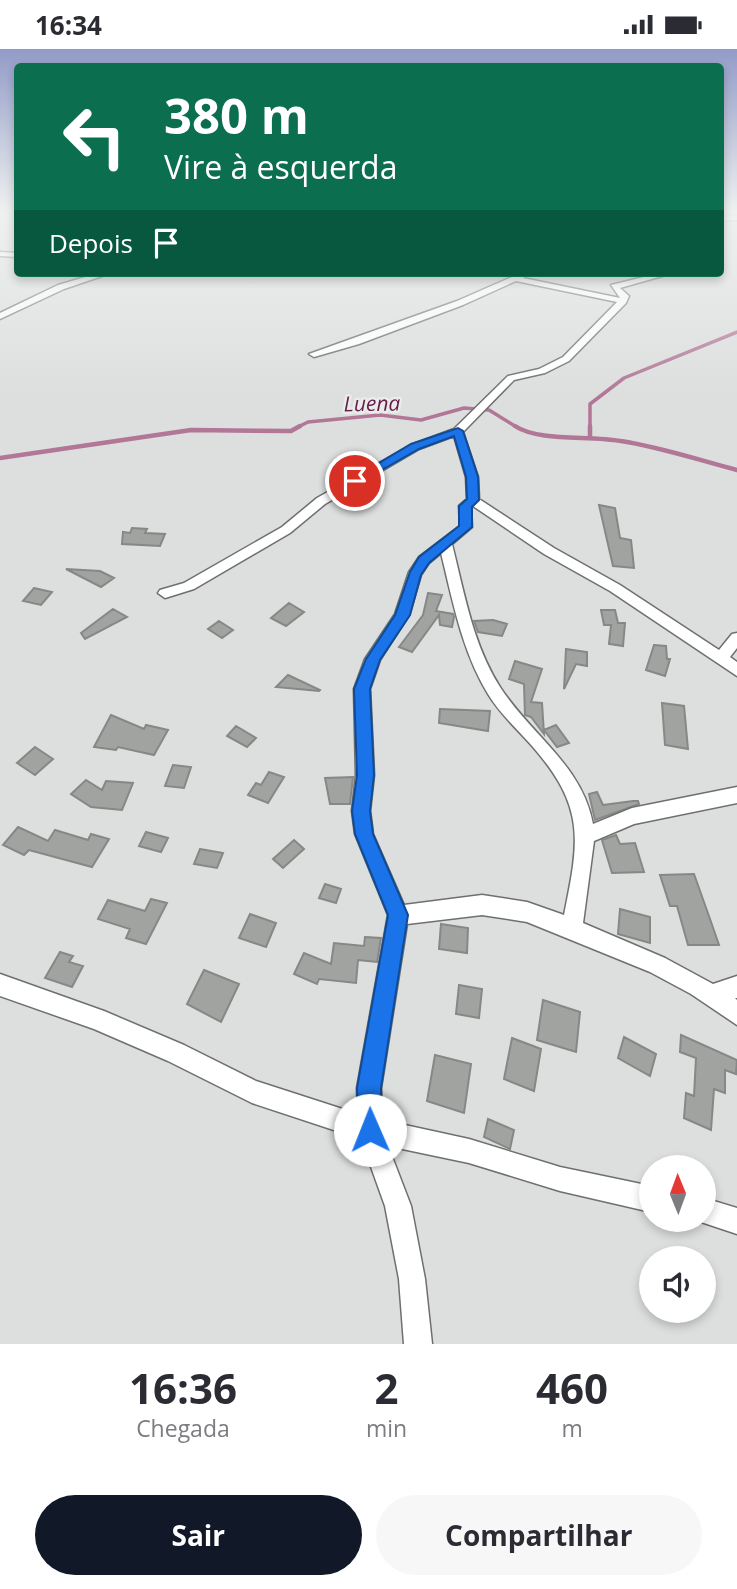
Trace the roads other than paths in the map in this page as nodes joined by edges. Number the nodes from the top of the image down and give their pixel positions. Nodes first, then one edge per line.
1 (86, 277) edge
2 (520, 277) edge
3 (653, 277) edge
4 (517, 279) junction
5 (623, 301) junction
6 (0, 316) edge
7 (314, 353) dead end
8 (458, 431) junction
9 (473, 500) junction
10 (445, 541) junction
11 (165, 593) dead end
12 (737, 638) edge
13 (720, 659) junction
14 (737, 670) edge
15 (737, 795) edge
16 (584, 837) junction
17 (398, 915) junction
18 (572, 928) junction
19 (0, 985) edge
20 (737, 987) edge
21 (714, 995) junction
22 (737, 1014) edge
23 (370, 1130) junction
24 (639, 1196) edge
25 (716, 1215) edge
26 (737, 1221) edge
27 (418, 1344) edge

1 - 6 street
2 - 4 street
3 - 5 street
4 - 5 street
4 - 7 street
5 - 8 street
8 - 9 street
8 - 11 street
9 - 10 street
9 - 13 street
10 - 16 street
10 - 17 street
12 - 13 street
13 - 14 street
15 - 16 street
16 - 18 street
17 - 18 street
17 - 23 street
18 - 21 street
19 - 23 street
20 - 21 street
21 - 22 street
23 - 24 street
23 - 27 street
25 - 26 street

